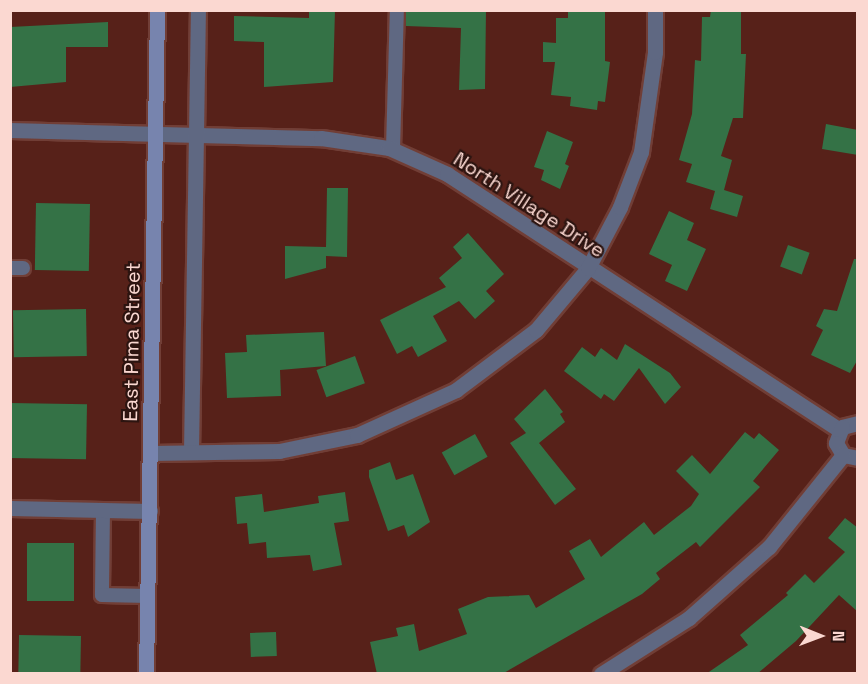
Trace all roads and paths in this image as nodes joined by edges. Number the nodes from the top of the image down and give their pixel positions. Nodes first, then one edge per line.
1 (157, 10) edge
2 (198, 10) edge
3 (397, 10) edge
4 (656, 10) edge
5 (10, 130) edge
6 (156, 131) junction
7 (196, 132) junction
8 (393, 150) junction
9 (588, 268) junction
10 (858, 423) edge
11 (840, 430) junction
12 (191, 452) junction
13 (151, 453) junction
14 (850, 457) edge
15 (10, 508) edge
16 (103, 510) junction
17 (150, 511) junction
18 (148, 596) junction
19 (146, 674) edge
20 (601, 674) edge

1 - 6 street, East Pima Street
2 - 7 street
3 - 8 lane
4 - 9 street
5 - 6 street, North Village Drive
6 - 7 street, North Village Drive
6 - 13 street, East Pima Street
7 - 8 street, North Village Drive
7 - 12 street
8 - 9 street, North Village Drive
9 - 11 street, North Village Drive
9 - 12 street
10 - 11 street
11 - 14 street
12 - 13 street
13 - 17 street, East Pima Street
14 - 20 street
15 - 16 street
16 - 17 street
16 - 18 lane
17 - 18 street, East Pima Street
18 - 19 street, East Pima Street

